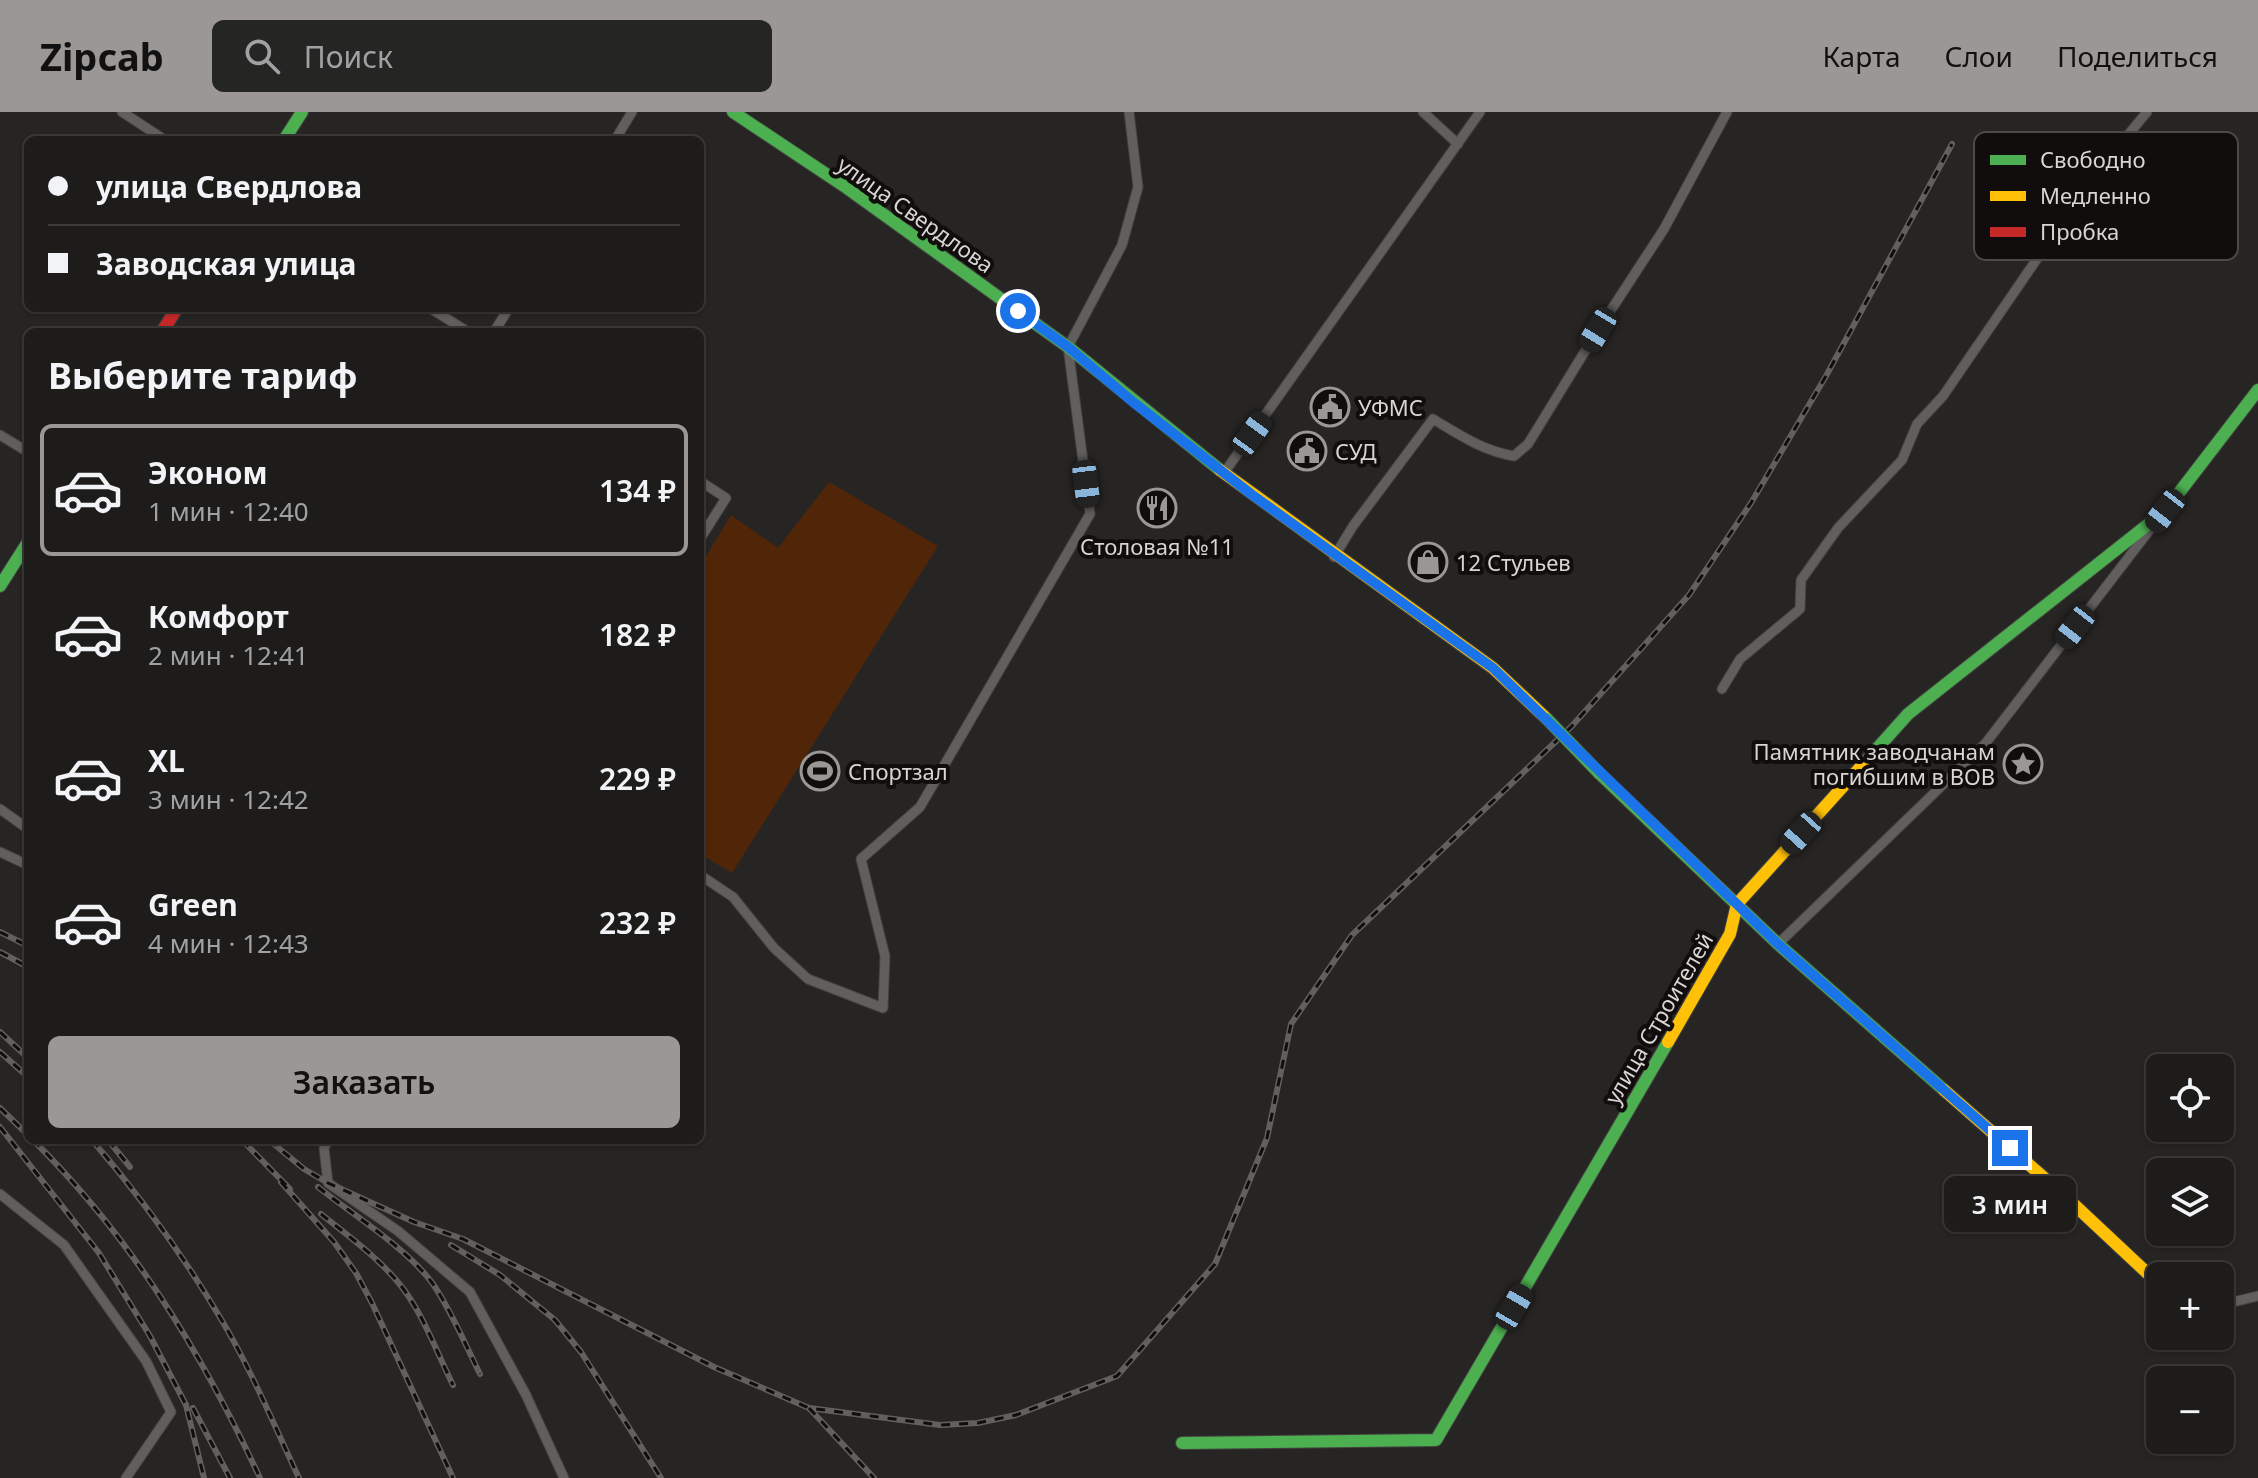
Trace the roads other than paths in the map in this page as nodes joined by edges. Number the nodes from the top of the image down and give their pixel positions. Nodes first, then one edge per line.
1 (122, 112) edge
2 (302, 112) edge
3 (632, 112) edge
4 (733, 112) edge
5 (1129, 112) edge
6 (1423, 112) edge
7 (1480, 112) edge
8 (1727, 112) edge
9 (2147, 112) edge
10 (2131, 132) edge
11 (159, 136) edge
12 (287, 136) edge
13 (617, 136) edge
14 (1458, 144) junction
15 (2036, 260) edge
16 (436, 312) edge
17 (462, 328) edge
18 (1068, 347) junction
19 (2258, 390) edge
20 (0, 435) edge
21 (24, 450) edge
22 (1224, 473) junction
23 (704, 484) edge
24 (2165, 511) junction
25 (704, 533) edge
26 (24, 548) edge
27 (1334, 557) junction
28 (0, 586) edge
29 (1722, 689) dead end
30 (0, 809) edge
31 (24, 826) edge
32 (0, 852) edge
33 (24, 863) edge
34 (704, 878) edge
35 (1737, 904) junction
36 (1778, 944) junction
37 (326, 1144) edge
38 (0, 1194) edge
39 (2146, 1272) edge
40 (2258, 1296) edge
41 (2234, 1302) edge
42 (1182, 1443) dead end
43 (126, 1478) edge
44 (564, 1478) edge

1 - 11 street
2 - 12 street
3 - 13 street
4 - 18 street, улица Свердлова
5 - 18 street
6 - 14 street
7 - 14 street
8 - 27 street
9 - 10 street
14 - 22 street
15 - 29 street
16 - 17 street
18 - 22 street, улица Свердлова
18 - 34 street
19 - 24 street, улица Строителей
20 - 21 street
22 - 27 street, улица Свердлова
23 - 25 street
24 - 35 street, улица Строителей
24 - 36 street
26 - 28 street
27 - 35 street, улица Свердлова, bridge
30 - 31 street
32 - 33 street
35 - 36 street, улица Свердлова
35 - 42 street, улица Строителей
36 - 39 street, улица Свердлова
37 - 44 street
38 - 43 street
40 - 41 street

